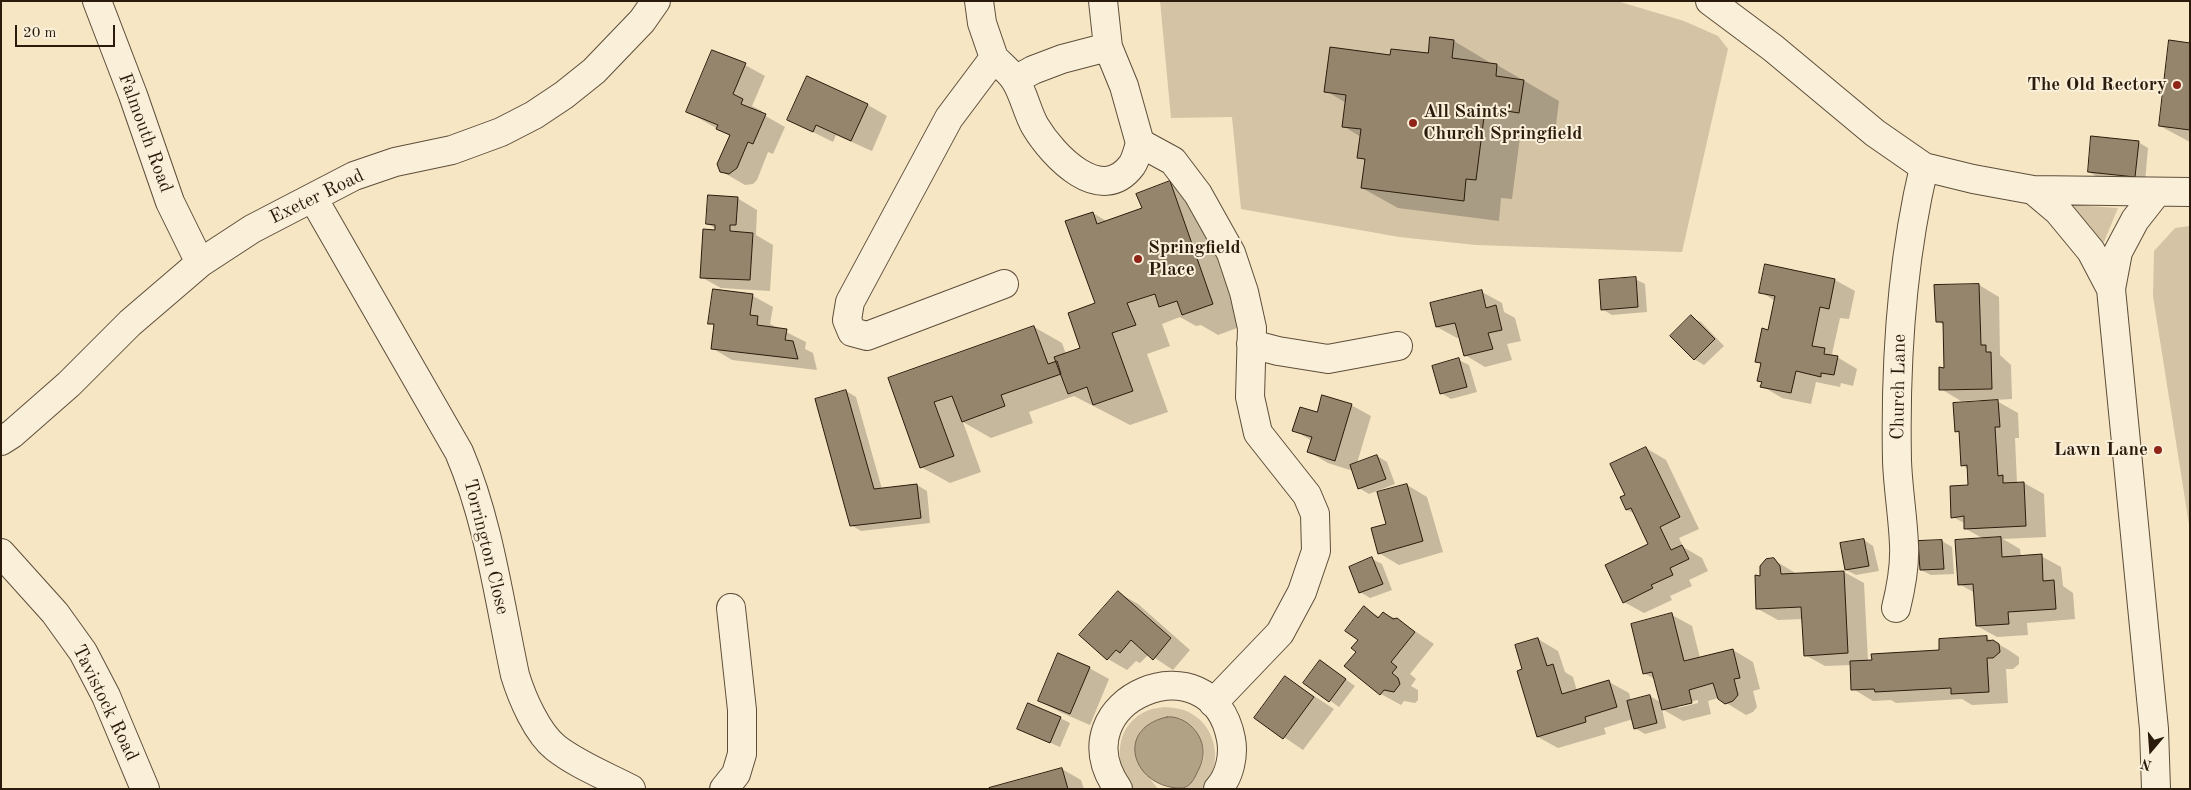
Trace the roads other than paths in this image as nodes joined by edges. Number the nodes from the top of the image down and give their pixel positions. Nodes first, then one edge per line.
1 (96, 1) edge
2 (656, 1) edge
3 (979, 1) edge
4 (1103, 1) edge
5 (1710, 1) edge
6 (1108, 47) junction
7 (994, 58) junction
8 (1015, 80) junction
9 (1140, 143) junction
10 (1924, 167) junction
11 (2033, 190) junction
12 (2157, 192) junction
13 (2190, 192) edge
14 (313, 198) junction
15 (200, 262) junction
16 (1004, 284) dead end
17 (2111, 289) junction
18 (1251, 344) junction
19 (1398, 346) dead end
20 (1, 441) edge
21 (5, 564) edge
22 (731, 608) dead end
23 (1896, 608) dead end
24 (1213, 703) junction
25 (145, 789) edge
26 (630, 789) edge
27 (724, 789) edge
28 (1118, 789) edge
29 (1218, 789) edge
30 (2156, 789) edge

1 - 15 street, Falmouth Road
2 - 14 street, Exeter Road
3 - 7 street
4 - 6 street
5 - 10 street
6 - 8 street
6 - 9 street
7 - 8 street
7 - 16 street
8 - 9 street
9 - 18 street
10 - 11 street
10 - 23 street, Church Lane
11 - 12 street
11 - 17 street
12 - 13 street
12 - 17 street
14 - 15 street, Exeter Road
14 - 26 street, Torrington Close
15 - 20 street, Exeter Road
17 - 30 street
18 - 19 street
18 - 24 street
21 - 25 street, Tavistock Road
22 - 27 street
24 - 28 street
24 - 29 street

